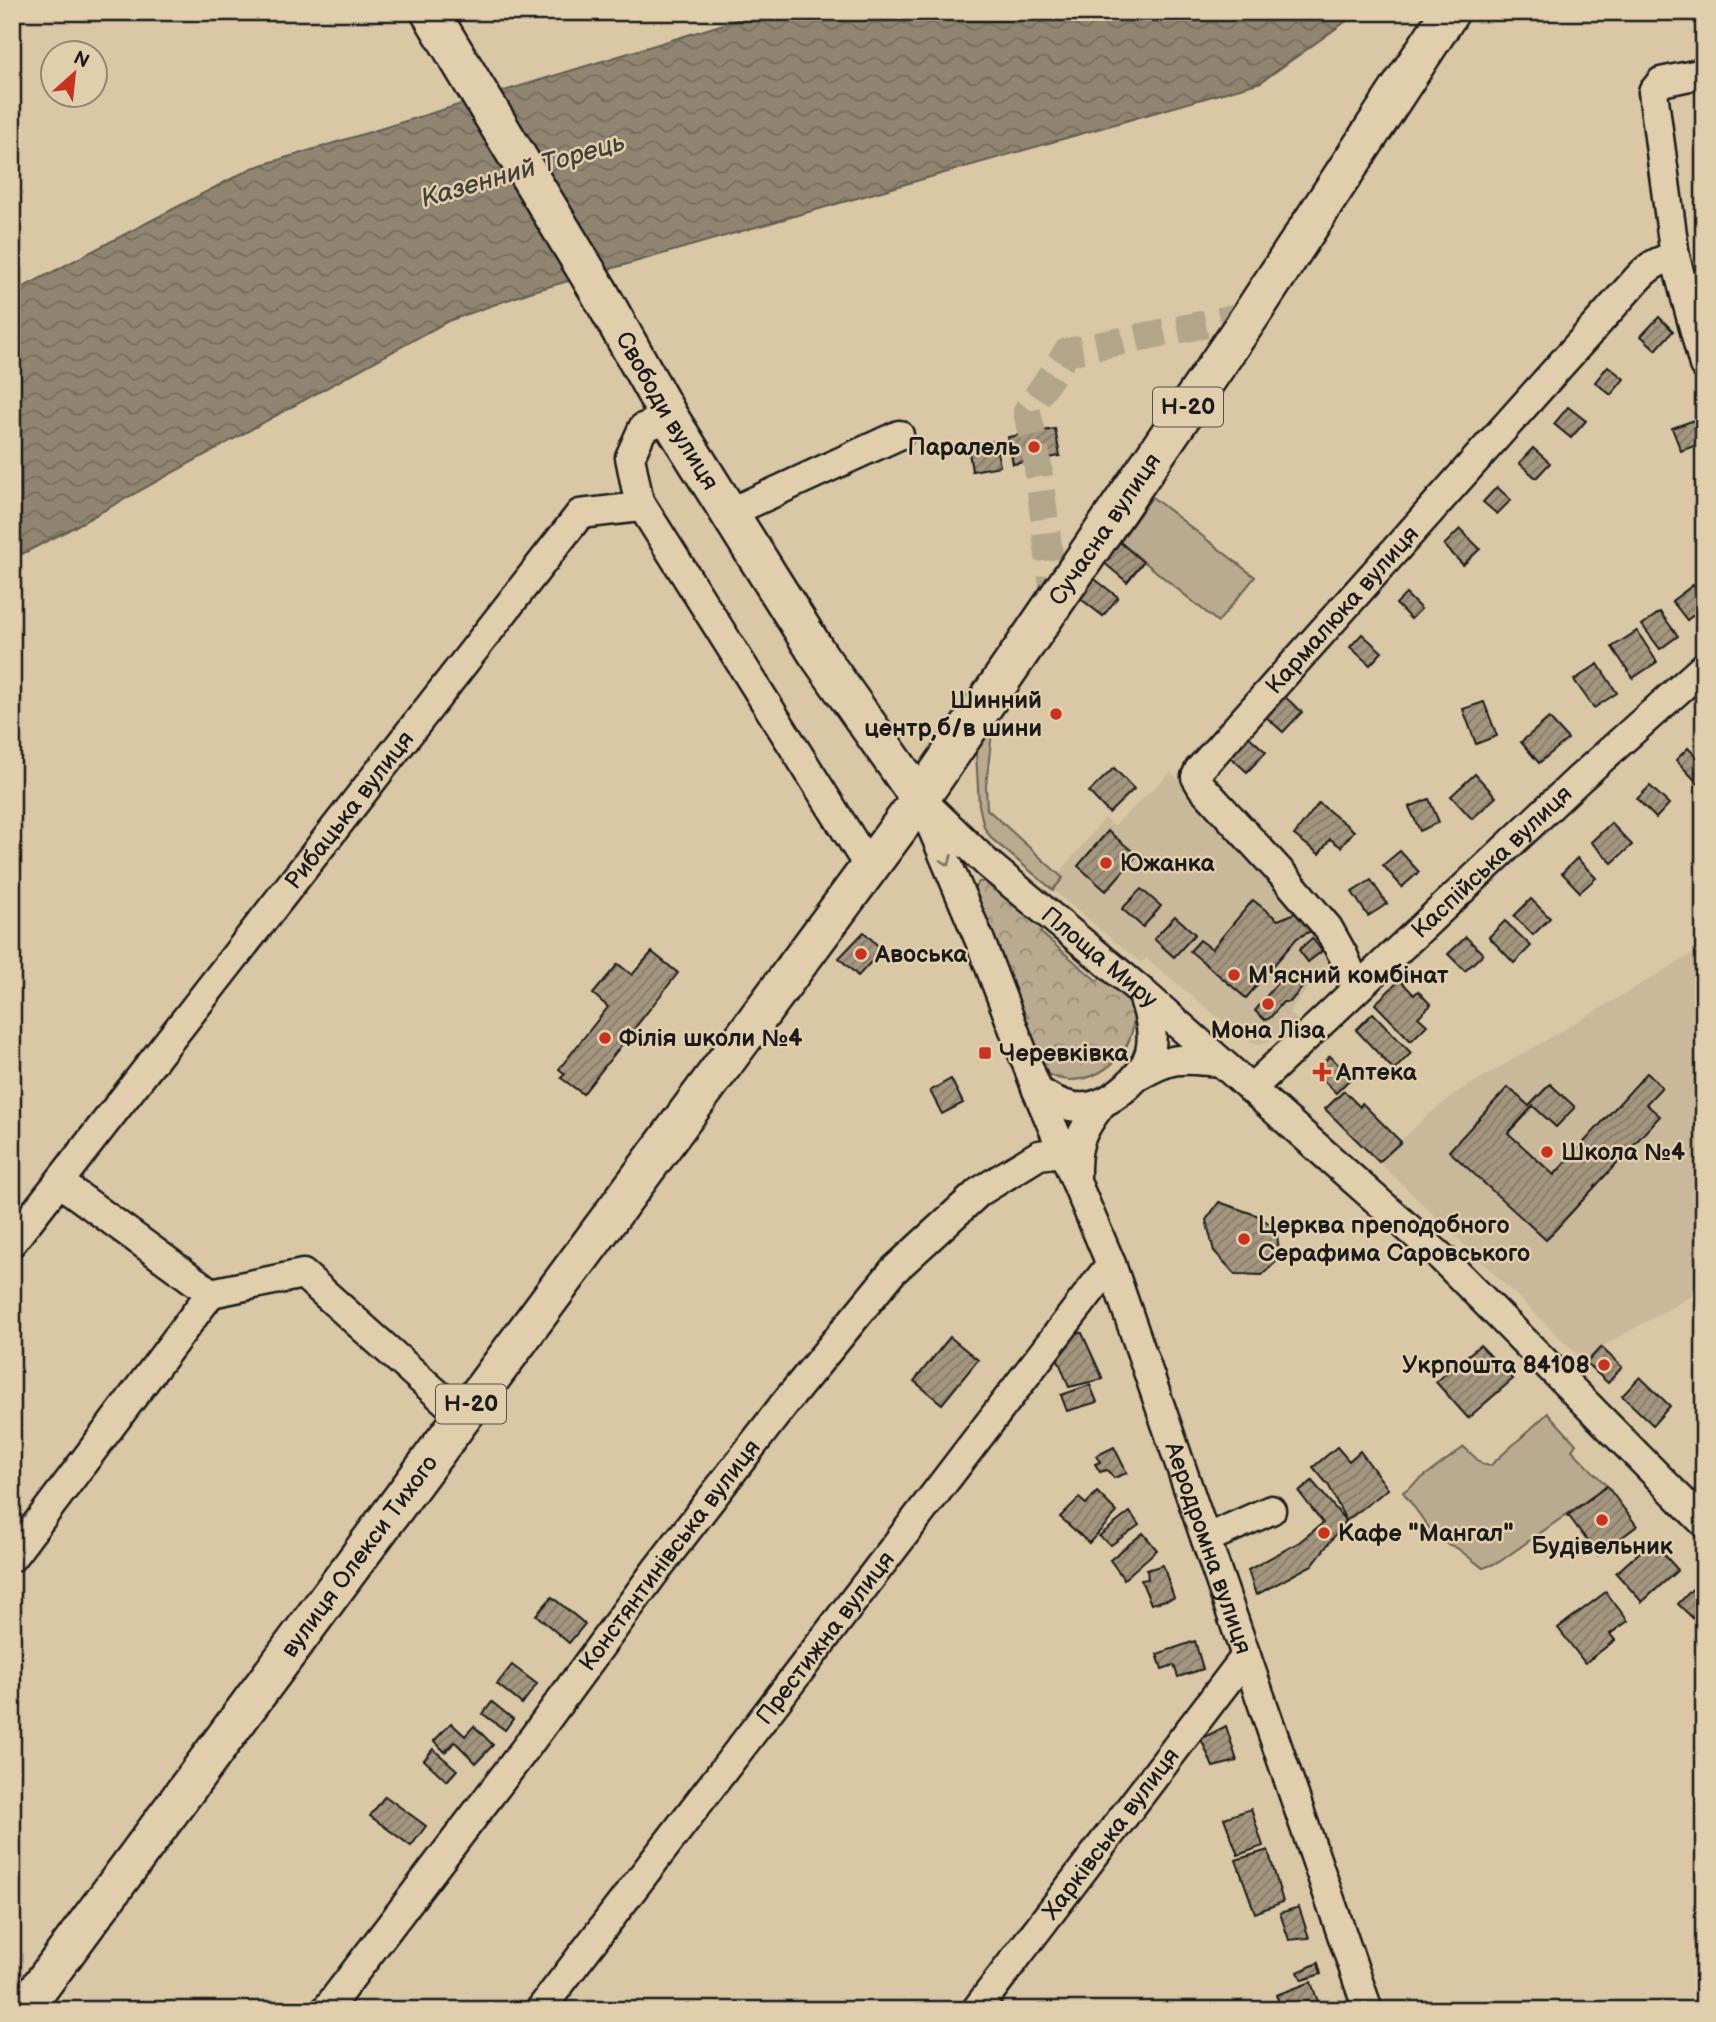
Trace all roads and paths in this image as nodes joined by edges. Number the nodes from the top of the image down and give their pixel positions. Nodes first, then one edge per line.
1 (430, 12) edge
2 (1450, 12) edge
3 (1704, 73) edge
4 (1675, 257) junction
5 (1704, 365) edge
6 (669, 417) junction
7 (899, 435) dead end
8 (639, 501) junction
9 (729, 513) junction
10 (1704, 667) edge
11 (920, 799) junction
12 (869, 867) junction
13 (1357, 988) junction
14 (1142, 992) junction
15 (1220, 1062) junction
16 (1140, 1075) junction
17 (1251, 1089) junction
18 (1037, 1090) junction
19 (1100, 1106) junction
20 (1062, 1152) junction
21 (59, 1182) junction
22 (1077, 1182) junction
23 (12, 1242) edge
24 (1111, 1264) junction
25 (211, 1293) junction
26 (462, 1416) junction
27 (1271, 1510) dead end
28 (1704, 1523) edge
29 (1206, 1539) junction
30 (12, 1557) edge
31 (1246, 1656) junction
32 (23, 2010) edge
33 (326, 2010) edge
34 (540, 2010) edge
35 (976, 2010) edge
36 (1368, 2010) edge

1 - 6 main road, Свободи вулиця
2 - 11 main road, Сучасна вулиця / Н-20
3 - 4 street
4 - 5 street
4 - 13 street, Кармалюка вулиця
6 - 8 street
6 - 9 main road, Свободи вулиця
7 - 9 street
8 - 12 street
8 - 21 street, Рибацька вулиця
9 - 11 main road, Свободи вулиця
10 - 13 street, Каспійська вулиця
11 - 12 main road, вулиця Олекси Тихого / Н-20
11 - 14 street, Площа Миру
11 -> 18 street
12 - 26 main road, вулиця Олекси Тихого / Н-20
13 - 17 street, Каспійська вулиця
14 - 15 street
14 - 16 street, Площа Миру
15 - 16 street
15 - 17 street
16 - 19 street
17 - 28 street
18 - 19 street
18 - 20 street, Аеродромна вулиця
19 - 22 street
20 - 22 street, Аеродромна вулиця
20 - 33 street, Констянтинівська вулиця
21 - 23 street, Рибацька вулиця
21 - 25 street
22 - 24 street, Аеродромна вулиця
24 - 29 street, Аеродромна вулиця
24 - 34 street, Престижна вулиця
25 - 26 street
25 - 30 street
26 - 32 main road, вулиця Олекси Тихого / Н-20
27 - 29 street
29 - 31 street, Аеродромна вулиця
31 - 35 street, Харківська вулиця
31 - 36 street, Аеродромна вулиця

